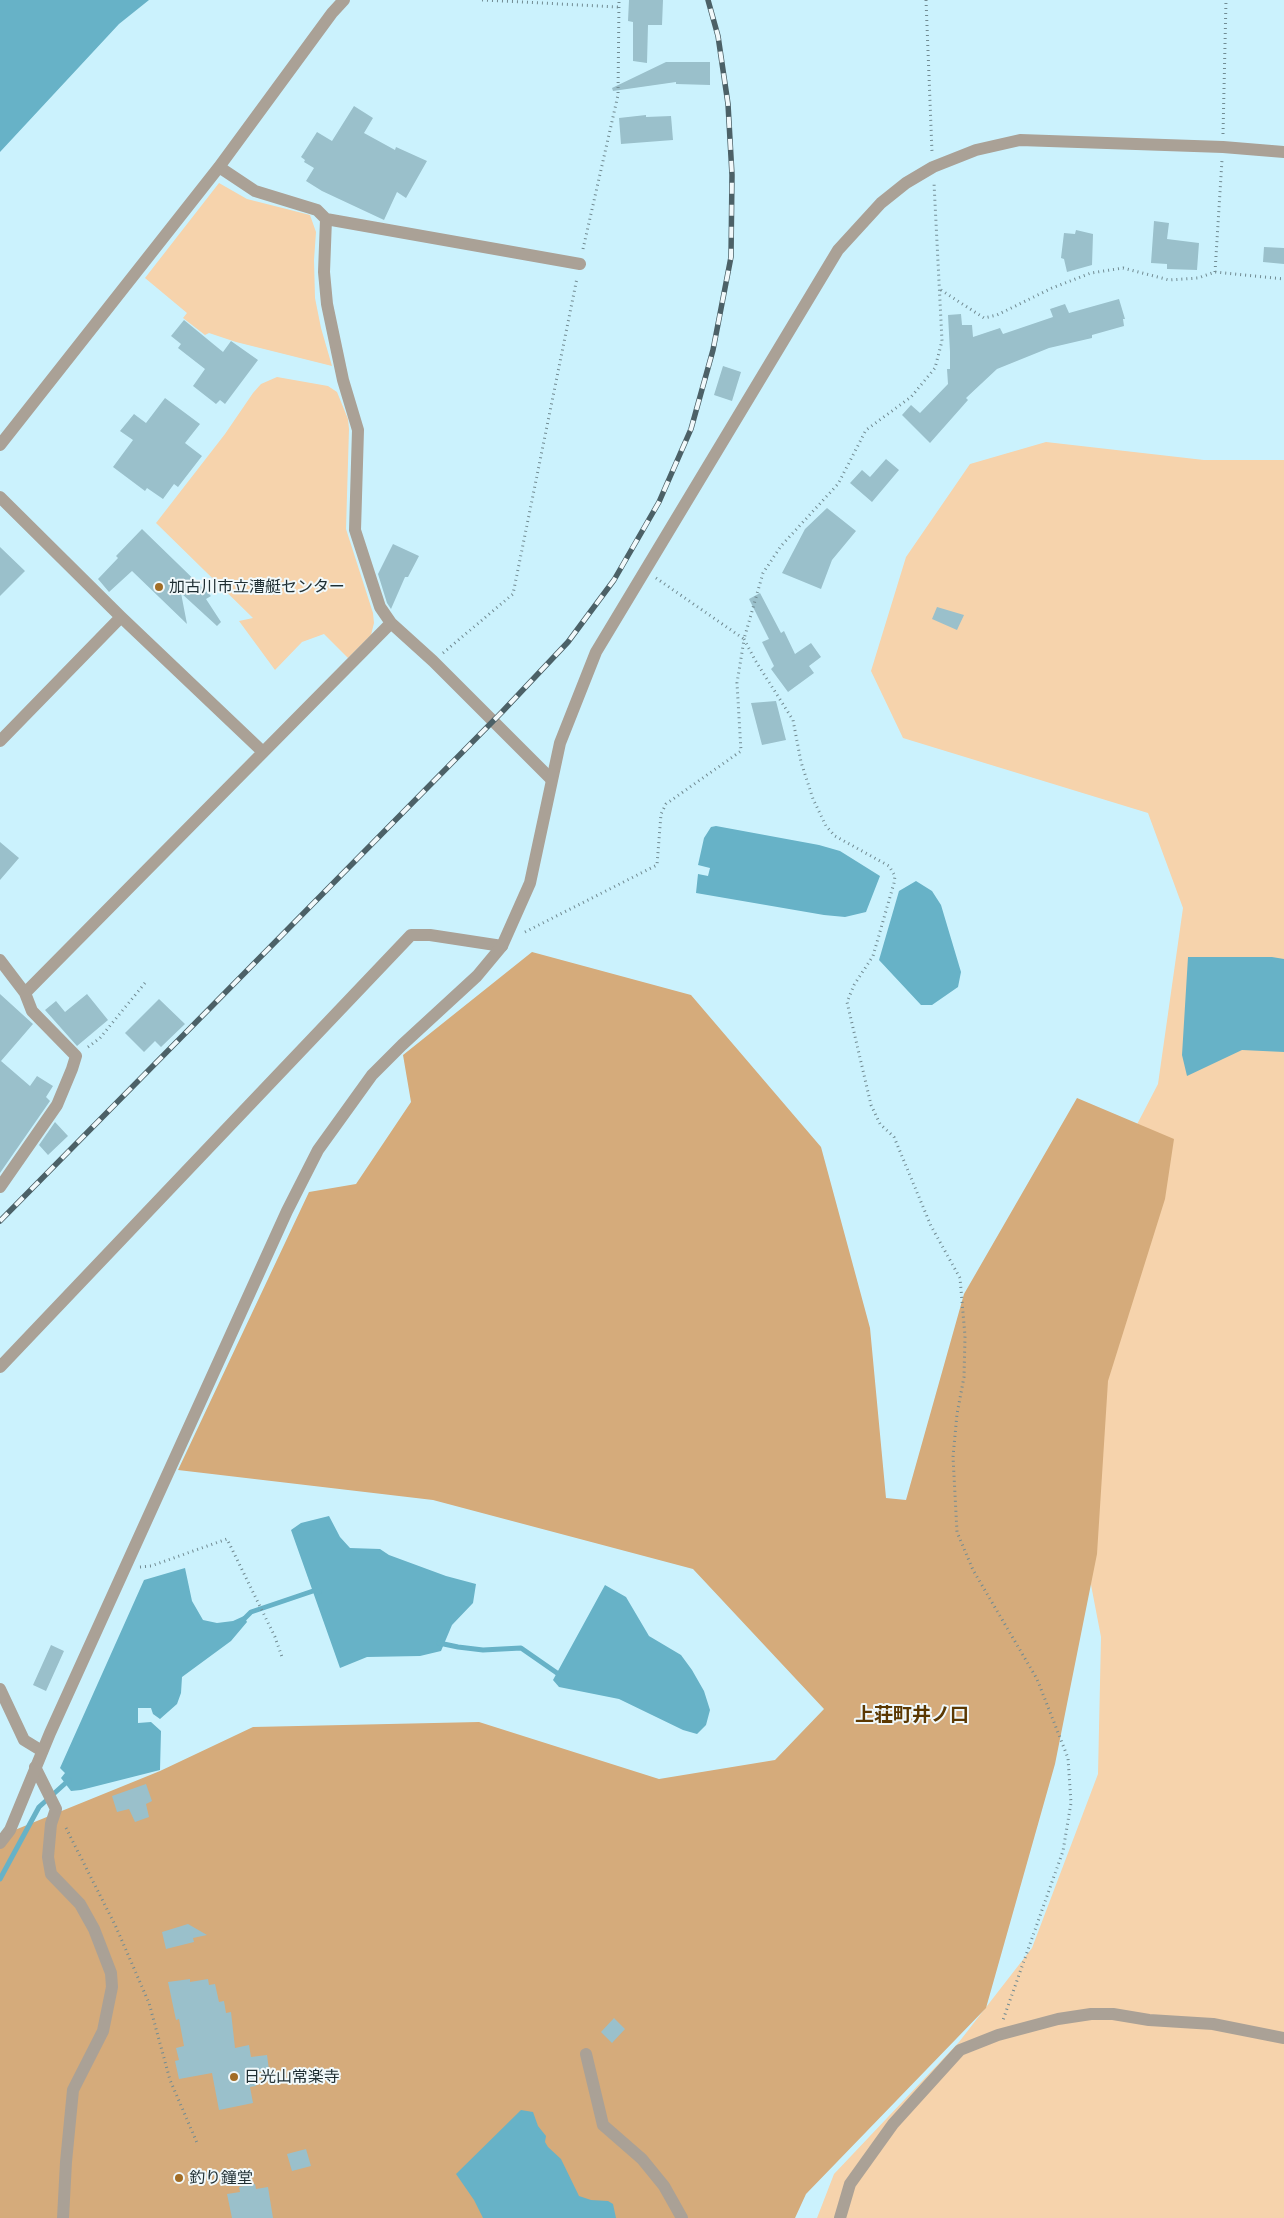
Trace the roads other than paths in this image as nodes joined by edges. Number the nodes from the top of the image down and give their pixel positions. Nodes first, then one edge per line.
1 (344, 0) edge
2 (1284, 152) edge
3 (219, 167) junction
4 (326, 219) junction
5 (580, 264) road end
6 (0, 446) edge
7 (0, 497) edge
8 (121, 617) junction
9 (391, 623) junction
10 (0, 742) edge
11 (263, 752) junction
12 (551, 779) junction
13 (502, 946) junction
14 (0, 960) edge
15 (25, 993) junction
16 (0, 1186) edge
17 (0, 1367) edge
18 (0, 1689) edge
19 (42, 1751) junction
20 (35, 1767) junction
21 (0, 1843) edge
22 (1284, 2038) edge
23 (586, 2054) dead end
24 (63, 2218) edge
25 (682, 2218) edge
26 (840, 2218) edge

1 - 3 street
2 - 12 street
3 - 4 street
3 - 6 street
4 - 5 street
4 - 9 street
7 - 8 street
8 - 10 street
8 - 11 street
9 - 11 street
9 - 12 street
11 - 15 street
12 - 13 street
13 - 17 street
13 - 19 street
14 - 15 street
15 - 16 street
18 - 19 street
19 - 20 street
20 - 21 street
20 - 24 street
22 - 26 street
23 - 25 street

